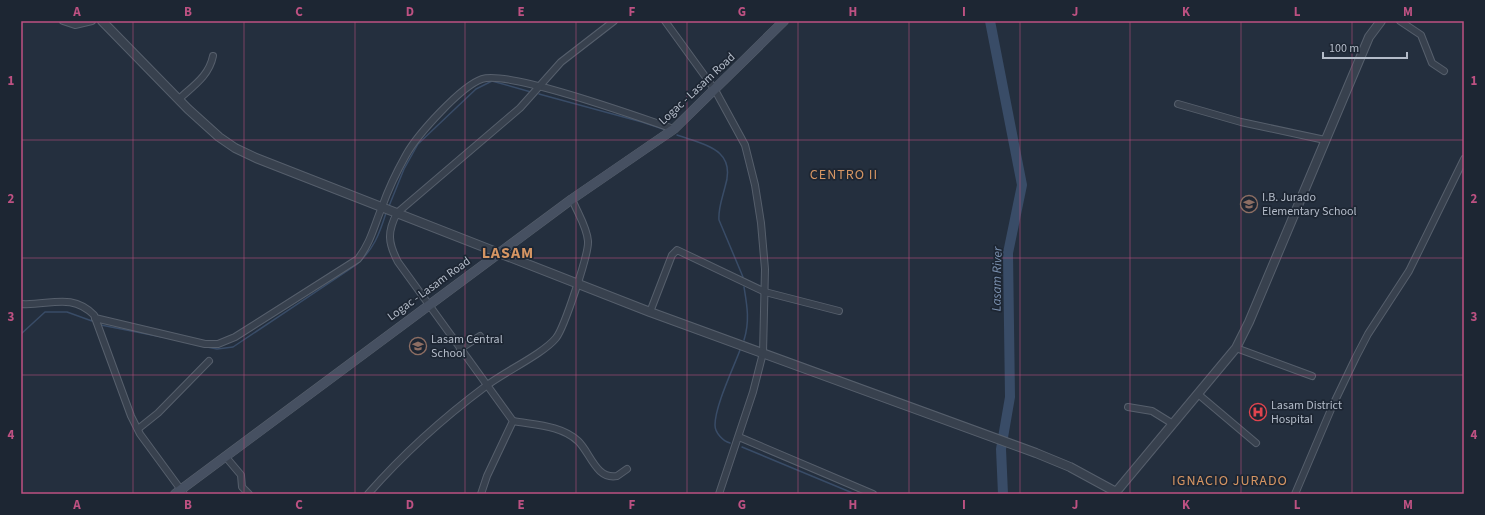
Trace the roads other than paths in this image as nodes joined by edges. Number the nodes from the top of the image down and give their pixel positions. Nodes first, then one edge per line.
1 (63, 21) edge
2 (92, 21) edge
3 (102, 21) edge
4 (614, 21) edge
5 (665, 21) edge
6 (784, 21) edge
7 (1381, 21) edge
8 (1400, 21) edge
9 (213, 56) dead end
10 (1444, 71) dead end
11 (540, 87) junction
12 (715, 90) junction
13 (179, 99) junction
14 (1178, 104) dead end
15 (674, 129) junction
16 (1325, 140) junction
17 (1464, 159) edge
18 (572, 199) junction
19 (382, 207) junction
20 (397, 213) junction
21 (500, 253) junction
22 (577, 284) junction
23 (765, 292) junction
24 (21, 304) edge
25 (427, 305) junction
26 (839, 311) dead end
27 (650, 312) junction
28 (95, 318) junction
29 (480, 336) dead end
30 (1236, 348) junction
31 (460, 349) junction
32 (764, 353) junction
33 (209, 361) dead end
34 (1312, 376) dead end
35 (487, 385) junction
36 (1198, 394) junction
37 (1128, 407) dead end
38 (513, 421) junction
39 (1173, 424) junction
40 (138, 429) junction
41 (739, 437) junction
42 (1256, 443) dead end
43 (225, 456) junction
44 (628, 469) dead end
45 (180, 493) edge
46 (1118, 493) edge
47 (249, 494) edge
48 (368, 494) edge
49 (482, 494) edge
50 (719, 494) edge
51 (873, 494) edge
52 (1295, 494) edge

1 - 2 street
3 - 13 street
4 - 11 street
5 - 12 street
6 - 12 main road, Logac - Lasam Road
7 - 16 street
8 - 10 street
9 - 13 street
11 - 15 street
11 - 19 street
11 - 20 street
12 - 15 main road, Logac - Lasam Road
12 - 23 street
13 - 19 street
14 - 16 street
15 - 18 main road, Logac - Lasam Road
16 - 30 street
17 - 52 street
18 - 21 main road, Logac - Lasam Road
18 - 22 street
19 - 20 street
19 - 28 street
20 - 21 street
20 - 25 street
21 - 22 street
21 - 25 main road, Logac - Lasam Road
22 - 27 street
22 - 35 street
23 - 26 street
23 - 27 street
23 - 32 street
24 - 28 street
25 - 31 street
25 - 43 main road, Logac - Lasam Road
27 - 32 street
28 - 40 street
29 - 31 street
30 - 34 street
30 - 36 street
31 - 35 street
32 - 41 street
32 - 46 street
33 - 40 street
35 - 38 street
35 - 48 street
36 - 39 street
36 - 42 street
37 - 39 street
38 - 44 street
38 - 49 street
39 - 46 street
40 - 45 street
41 - 50 street
41 - 51 street
43 - 45 main road, Logac - Lasam Road
43 - 47 street

